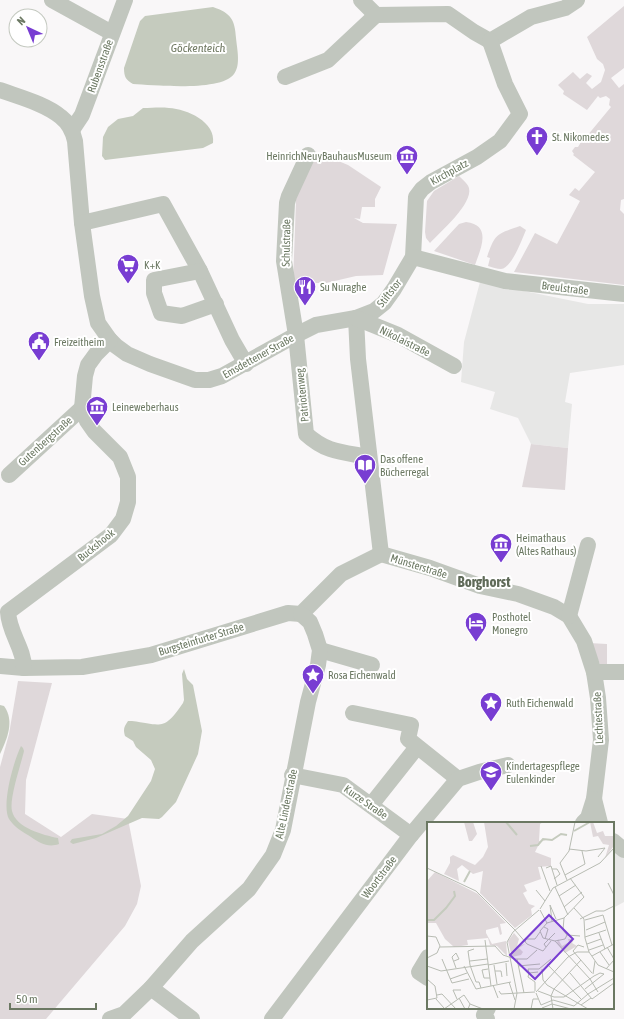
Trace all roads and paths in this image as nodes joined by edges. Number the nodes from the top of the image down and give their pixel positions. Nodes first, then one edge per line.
1 (52, 0) edge
2 (125, 0) edge
3 (361, 0) edge
4 (577, 0) edge
5 (376, 15) junction
6 (112, 33) junction
7 (490, 40) junction
8 (285, 77) dead end
9 (0, 90) edge
10 (72, 130) junction
11 (308, 155) dead end
12 (82, 223) junction
13 (414, 257) junction
14 (200, 271) junction
15 (624, 294) edge
16 (216, 304) junction
17 (356, 318) junction
18 (296, 335) junction
19 (110, 340) junction
20 (246, 364) junction
21 (454, 366) dead end
22 (82, 408) junction
23 (369, 457) junction
24 (9, 474) dead end
25 (588, 545) dead end
26 (381, 554) junction
27 (480, 586) joint
28 (301, 614) junction
29 (569, 616) junction
30 (320, 650) junction
31 (372, 665) dead end
32 (0, 666) edge
33 (24, 668) junction
34 (594, 672) junction
35 (624, 672) edge
36 (353, 713) dead end
37 (416, 747) junction
38 (508, 765) dead end
39 (292, 775) junction
40 (458, 779) junction
41 (594, 799) junction
42 (371, 805) junction
43 (584, 822) edge
44 (600, 822) edge
45 (411, 835) junction
46 (614, 842) edge
47 (624, 850) edge
48 (427, 959) edge
49 (427, 977) edge
50 (152, 988) junction
51 (118, 1017) edge
52 (192, 1019) edge
53 (272, 1019) edge

1 - 6 street
2 - 6 street, Rubensstraße
3 - 5 street
4 - 7 street
5 - 7 street
5 - 8 street
6 - 10 street, Rubensstraße
7 - 13 street, Kirchplatz
9 - 10 street, Emsdettener Straße
10 - 12 street, Emsdettener Straße
11 - 18 street, Schulstraße
12 - 14 street
12 - 19 street, Emsdettener Straße
13 - 15 street, Breulstraße
13 - 17 street, Stiftstor
14 - 16 street
14 - 16 street
16 - 20 street
17 - 18 street, Emsdettener Straße
17 - 21 street, Nikolaistraße
17 - 23 street
18 - 20 street, Emsdettener Straße
18 - 23 street, Patriotenweg
19 - 20 street, Emsdettener Straße
19 - 22 street
22 - 24 street, Gutenbergstraße
22 - 33 street, Buckshook
23 - 26 street
25 - 29 street
26 - 27 street, Münsterstraße
26 - 28 street
27 - 29 street, Lechtestraße
28 - 30 street
28 - 33 street, Burgsteinfurter Straße
29 - 34 street, Lechtestraße
30 - 31 street
30 - 39 street, Alte Lindenstraße
32 - 33 street, Burgsteinfurter Straße
34 - 35 street
34 - 41 street, Lechtestraße
36 - 37 street
37 - 40 street
37 - 42 street
38 - 40 street
39 - 42 street, Kurze Straße
39 - 50 street, Alte Lindenstraße
40 - 45 street, Woortstraße
41 - 43 street, Lechtestraße
41 - 44 street
42 - 45 street, Kurze Straße
45 - 53 street, Woortstraße
46 - 47 street
48 - 49 street
50 - 51 street, Alte Lindenstraße
50 - 52 street

